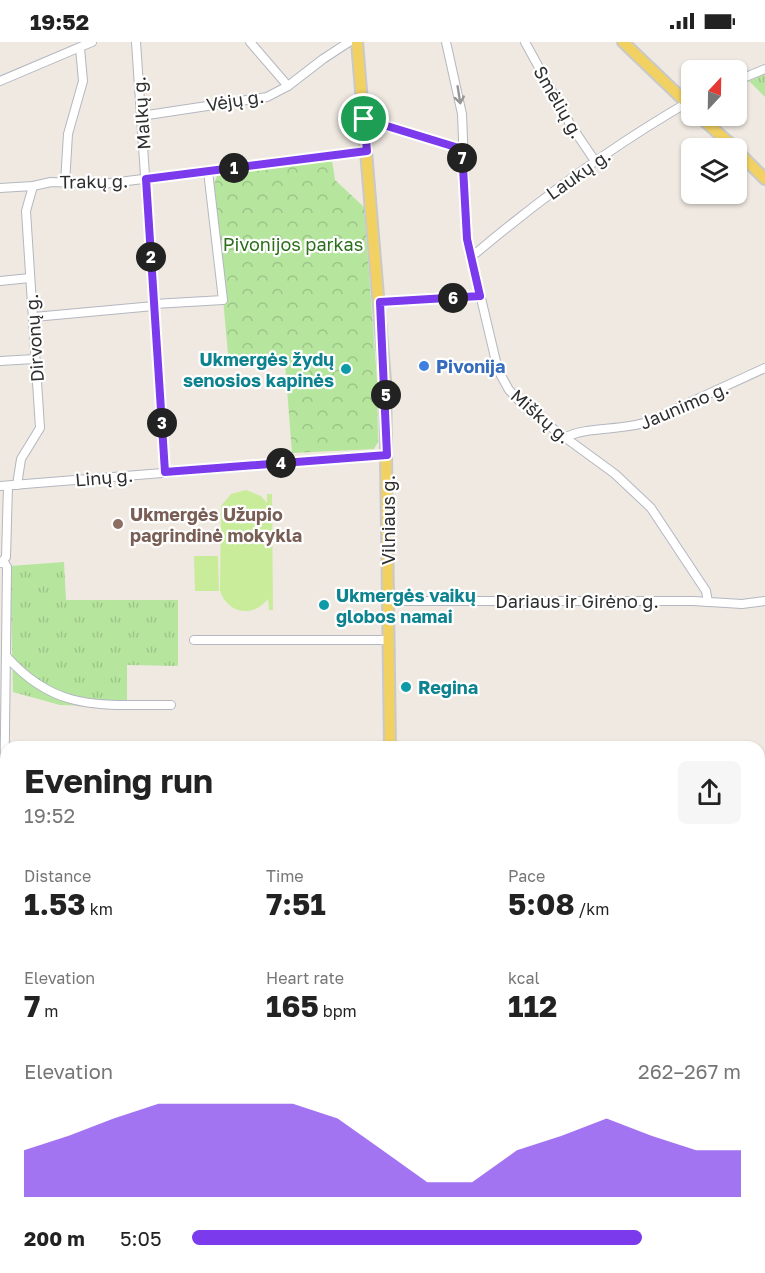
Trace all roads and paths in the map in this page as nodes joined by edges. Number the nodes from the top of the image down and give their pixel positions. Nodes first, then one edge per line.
1 (92, 42) edge
2 (136, 42) edge
3 (250, 42) edge
4 (349, 42) edge
5 (357, 42) edge
6 (446, 42) edge
7 (525, 42) edge
8 (623, 42) edge
9 (80, 48) junction
10 (765, 69) edge
11 (747, 76) edge
12 (0, 81) edge
13 (288, 87) junction
14 (681, 96) edge
15 (681, 109) edge
16 (141, 116) junction
17 (364, 119) junction
18 (710, 126) edge
19 (724, 138) edge
20 (462, 149) junction
21 (367, 151) junction
22 (747, 160) edge
23 (594, 161) junction
24 (208, 171) junction
25 (146, 179) junction
26 (765, 179) edge
27 (65, 183) junction
28 (33, 186) junction
29 (0, 188) edge
30 (470, 254) junction
31 (30, 278) junction
32 (0, 280) edge
33 (480, 296) junction
34 (380, 302) junction
35 (154, 305) junction
36 (34, 317) junction
37 (35, 359) junction
38 (0, 361) edge
39 (765, 368) edge
40 (564, 438) junction
41 (387, 455) junction
42 (165, 472) junction
43 (8, 486) edge
44 (2, 563) edge
45 (388, 601) junction
46 (765, 601) edge
47 (708, 602) junction
48 (194, 640) dead end
49 (388, 640) junction
50 (7, 657) junction
51 (171, 705) dead end
52 (4, 741) edge
53 (390, 741) edge

1 - 9 street
2 - 16 street, Malkų g.
3 - 13 street
4 - 13 street, Vėjų g.
5 - 17 main road, Vilniaus g.
6 -> 20 street, Miškų g.
7 - 23 street, Smėlių g.
8 - 14 main road
9 - 12 street
9 - 27 street
10 - 11 street
13 - 16 street, Vėjų g.
15 - 23 street, Laukų g.
16 - 25 street, Malkų g.
17 - 20 street
17 - 21 main road, Vilniaus g.
18 - 19 main road
20 - 30 street, Miškų g.
21 - 24 street, Trakų g.
21 - 34 main road, Vilniaus g.
22 - 26 main road
23 - 30 street, Laukų g.
24 - 25 street, Trakų g.
24 - 35 street
25 - 27 street, Trakų g.
25 - 35 street, Malkų g.
27 - 28 street, Trakų g.
28 - 29 street, Trakų g.
28 - 31 street, Dirvonų g.
30 - 33 street, Miškų g.
31 - 32 street
31 - 36 street, Dirvonų g.
33 - 34 street
33 - 40 street, Miškų g.
34 - 41 main road, Vilniaus g.
35 - 36 street
35 - 42 street, Malkų g.
36 - 37 street, Dirvonų g.
37 - 38 street
37 - 43 street, Dirvonų g.
39 - 40 street, Jaunimo g.
40 - 47 street, Miškų g.
41 - 42 street, Linų g.
41 - 45 main road, Vilniaus g.
42 - 43 street, Linų g.
43 - 44 street, Dirvonų g.
44 - 50 street, Dirvonų g.
45 - 47 street, Dariaus ir Girėno g.
45 - 49 main road, Vilniaus g.
46 - 47 street, Dariaus ir Girėno g.
48 - 49 street
49 - 53 main road, Vilniaus g.
50 - 51 street
50 - 52 street, Dirvonų g.

